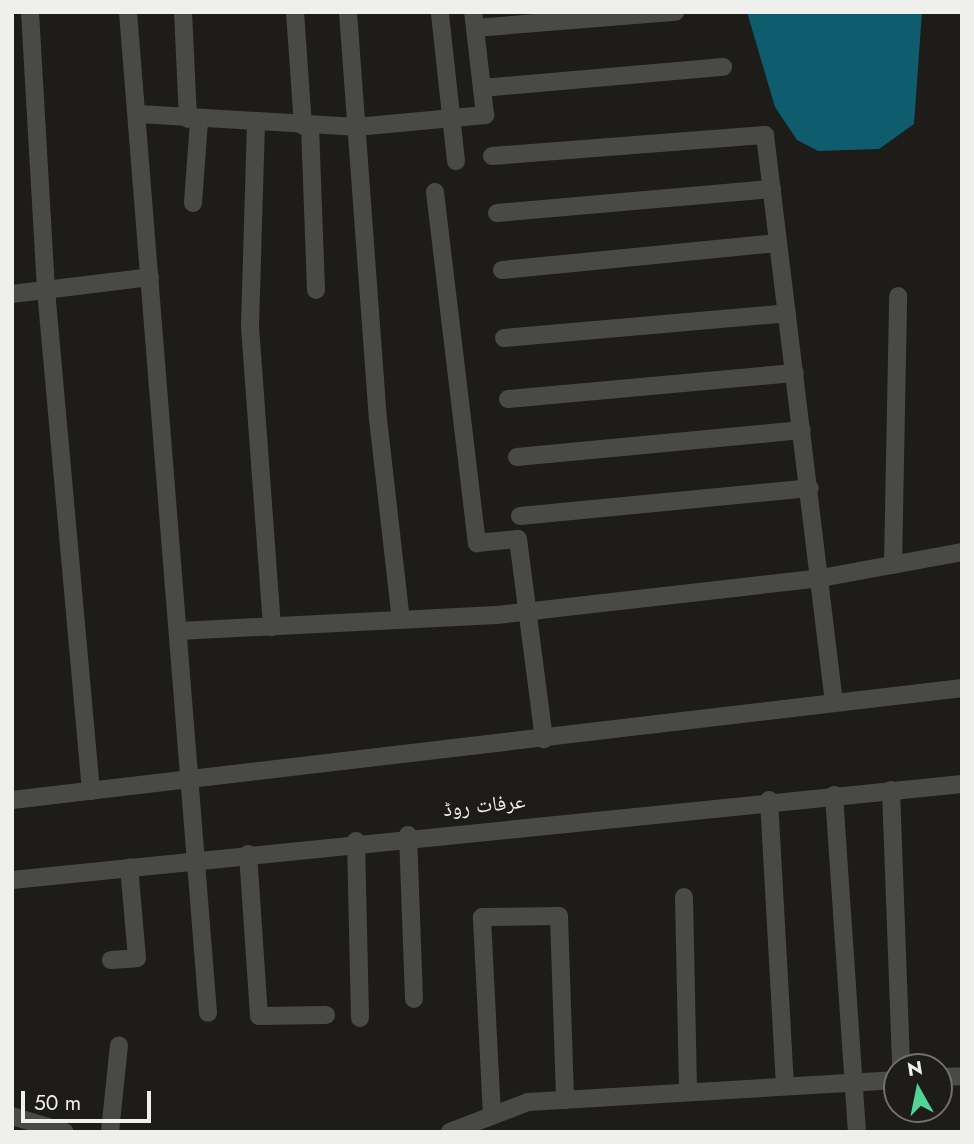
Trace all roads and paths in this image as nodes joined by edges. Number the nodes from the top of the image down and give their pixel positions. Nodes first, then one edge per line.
1 (30, 12) edge
2 (128, 12) edge
3 (183, 12) edge
4 (295, 12) edge
5 (348, 12) edge
6 (675, 12) edge
7 (440, 14) edge
8 (474, 20) edge
9 (723, 67) dead end
10 (482, 88) junction
11 (139, 114) junction
12 (452, 118) junction
13 (193, 120) junction
14 (256, 123) junction
15 (307, 126) junction
16 (356, 127) junction
17 (492, 156) dead end
18 (456, 160) dead end
19 (772, 189) junction
20 (435, 192) dead end
21 (193, 203) dead end
22 (497, 213) dead end
23 (779, 243) junction
24 (502, 270) dead end
25 (150, 277) junction
26 (46, 290) junction
27 (316, 290) dead end
28 (12, 294) edge
29 (898, 296) dead end
30 (788, 313) junction
31 (504, 338) dead end
32 (795, 373) junction
33 (508, 399) dead end
34 (802, 430) junction
35 (517, 457) dead end
36 (810, 488) junction
37 (520, 516) dead end
38 (962, 552) edge
39 (893, 565) junction
40 (821, 578) junction
41 (526, 612) junction
42 (401, 620) junction
43 (272, 626) junction
44 (179, 631) junction
45 (962, 688) edge
46 (834, 703) junction
47 (544, 739) junction
48 (189, 780) junction
49 (962, 784) edge
50 (891, 790) junction
51 (91, 791) junction
52 (834, 795) junction
53 (12, 800) edge
54 (769, 800) junction
55 (408, 835) junction
56 (356, 841) junction
57 (248, 854) junction
58 (195, 860) junction
59 (129, 867) junction
60 (12, 880) edge
61 (684, 897) dead end
62 (111, 960) dead end
63 (414, 999) dead end
64 (208, 1013) dead end
65 (326, 1015) dead end
66 (360, 1018) dead end
67 (119, 1045) dead end
68 (900, 1053) edge
69 (883, 1081) edge
70 (855, 1082) junction
71 (785, 1086) junction
72 (688, 1092) junction
73 (565, 1100) junction
74 (12, 1116) edge
75 (492, 1116) junction
76 (65, 1132) edge
77 (110, 1132) edge
78 (450, 1132) edge
79 (857, 1132) edge

1 - 26 street
2 - 11 street
3 - 13 street
4 - 15 street
5 - 16 street
6 - 8 street
7 - 12 street
8 - 10 street
9 - 10 street
10 - 12 street
11 - 13 street
11 - 25 street
12 - 16 street
12 - 18 street
13 - 14 street
13 - 21 street
14 - 15 street
14 - 43 street
15 - 16 street
15 - 27 street
16 - 42 street
17 - 19 street
19 - 22 street
19 - 23 street
20 - 41 street
23 - 24 street
23 - 30 street
25 - 26 street
25 - 44 street
26 - 28 street
26 - 51 street
29 - 39 street
30 - 31 street
30 - 32 street
32 - 33 street
32 - 34 street
34 - 35 street
34 - 36 street
36 - 37 street
36 - 40 street
38 - 39 street
39 - 40 street
40 - 41 street
40 - 46 street
41 - 42 street
41 - 47 street
42 - 43 street
43 - 44 street
44 - 48 street
45 - 46 street
46 - 47 street
47 - 48 street
48 - 51 street
48 - 58 street
49 - 50 street, عرفات روڈ
50 - 52 street, عرفات روڈ
50 - 68 street
51 - 53 street
52 - 54 street, عرفات روڈ
52 - 70 street
54 - 55 street, عرفات روڈ
54 - 71 street
55 - 56 street, عرفات روڈ
55 - 63 street
56 - 57 street, عرفات روڈ
56 - 66 street
57 - 58 street, عرفات روڈ
57 - 65 street
58 - 59 street, عرفات روڈ
58 - 64 street
59 - 60 street, عرفات روڈ
59 - 62 street
61 - 72 street
67 - 77 street
69 - 70 street
70 - 71 street
70 - 79 street
71 - 72 street
72 - 73 street
73 - 75 street
73 - 75 street
74 - 76 street
75 - 78 street

